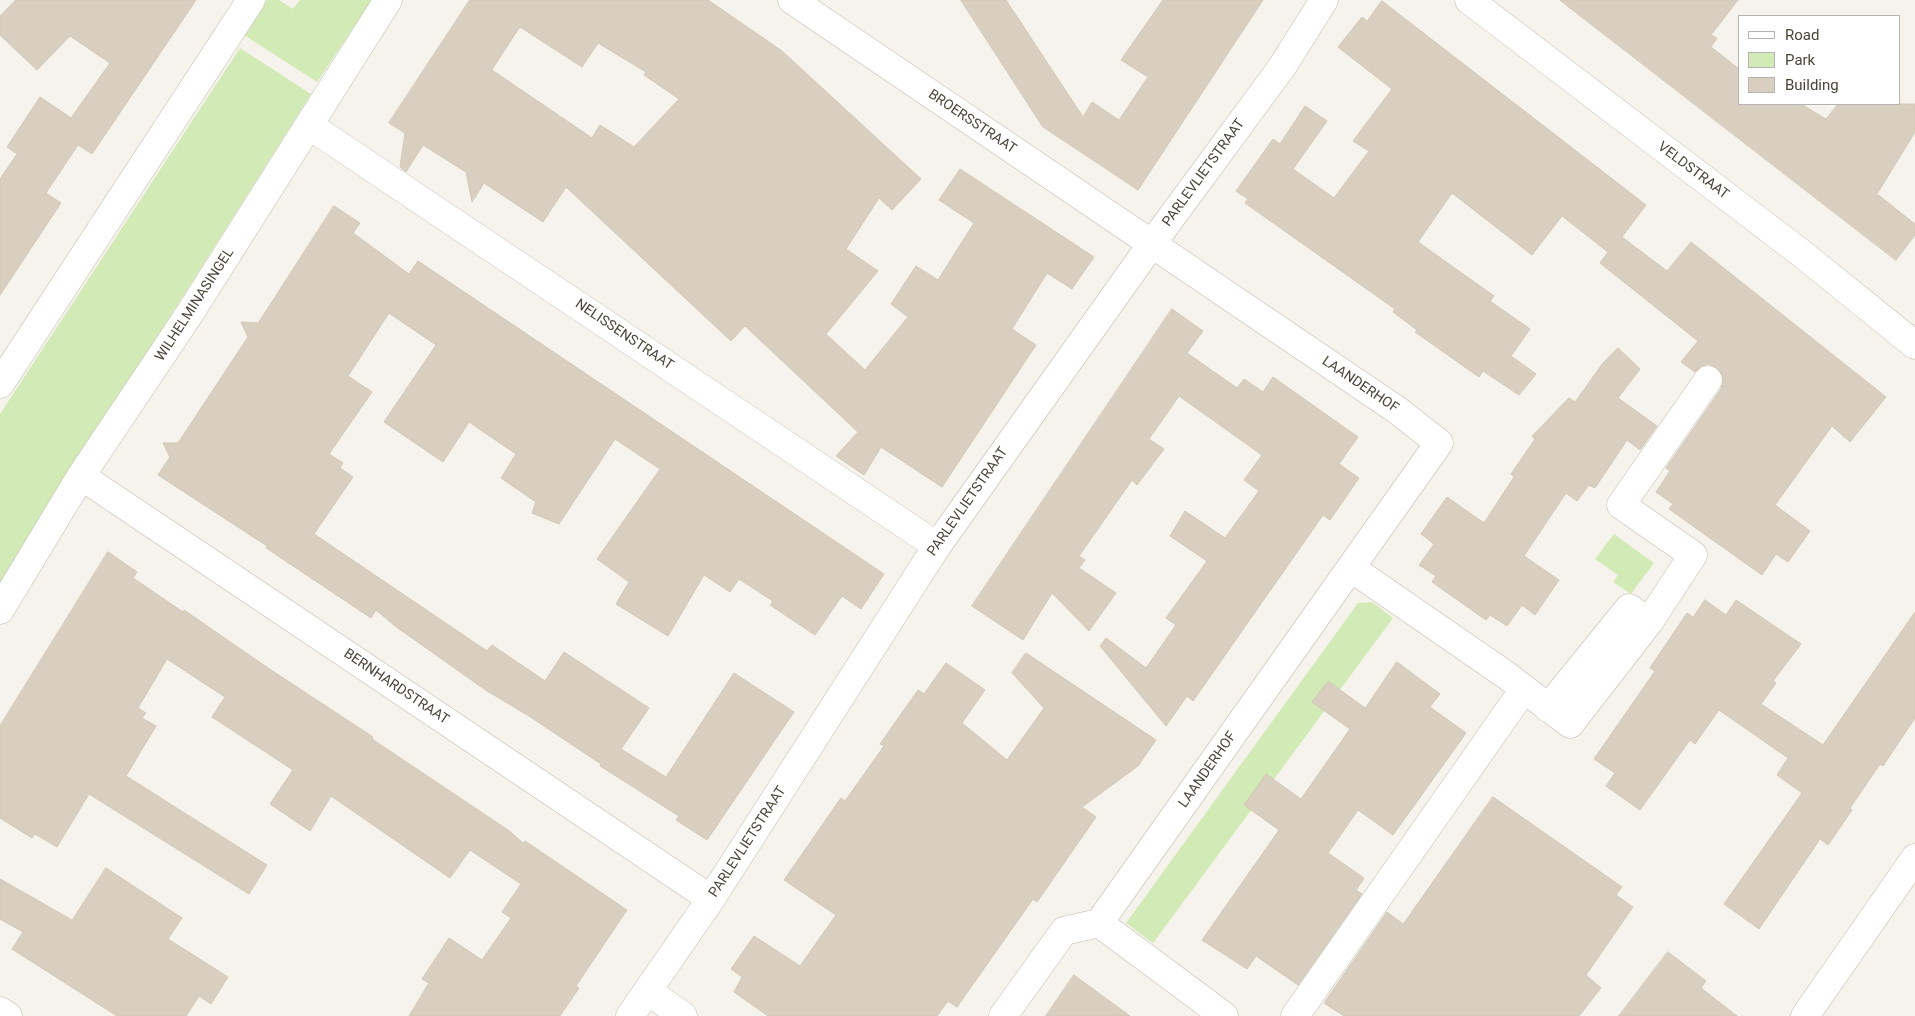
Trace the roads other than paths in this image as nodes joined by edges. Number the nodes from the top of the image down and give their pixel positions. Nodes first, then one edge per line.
1 (251, 0) edge
2 (388, 0) edge
3 (792, 0) edge
4 (1324, 0) edge
5 (1470, 0) edge
6 (310, 126) junction
7 (1151, 245) junction
8 (1915, 344) edge
9 (1708, 380) dead end
10 (0, 384) edge
11 (81, 476) junction
12 (937, 546) junction
13 (1351, 568) junction
14 (0, 610) edge
15 (1524, 689) junction
16 (1915, 858) edge
17 (711, 899) junction
18 (1100, 923) junction
19 (648, 991) junction
20 (630, 1016) edge
21 (683, 1016) edge
22 (1003, 1016) edge
23 (1224, 1016) edge
24 (1295, 1016) edge
25 (1805, 1016) edge

1 - 10 street
2 - 6 street, WILHELMINASINGEL
3 - 7 street, BROERSSTRAAT
4 - 7 street, PARLEVLIETSTRAAT
5 - 8 street, VELDSTRAAT
6 - 11 street, WILHELMINASINGEL
6 - 12 street, NELISSENSTRAAT
7 - 12 street, PARLEVLIETSTRAAT
7 - 13 street, LAANDERHOF
9 - 15 street
11 - 14 street, WILHELMINASINGEL
11 - 17 street, BERNHARDSTRAAT
12 - 17 street, PARLEVLIETSTRAAT
13 - 15 street
13 - 18 street, LAANDERHOF
15 - 24 street
16 - 25 street
17 - 19 street, PARLEVLIETSTRAAT
18 - 22 street
18 - 23 street
19 - 20 street, PARLEVLIETSTRAAT
19 - 21 street

